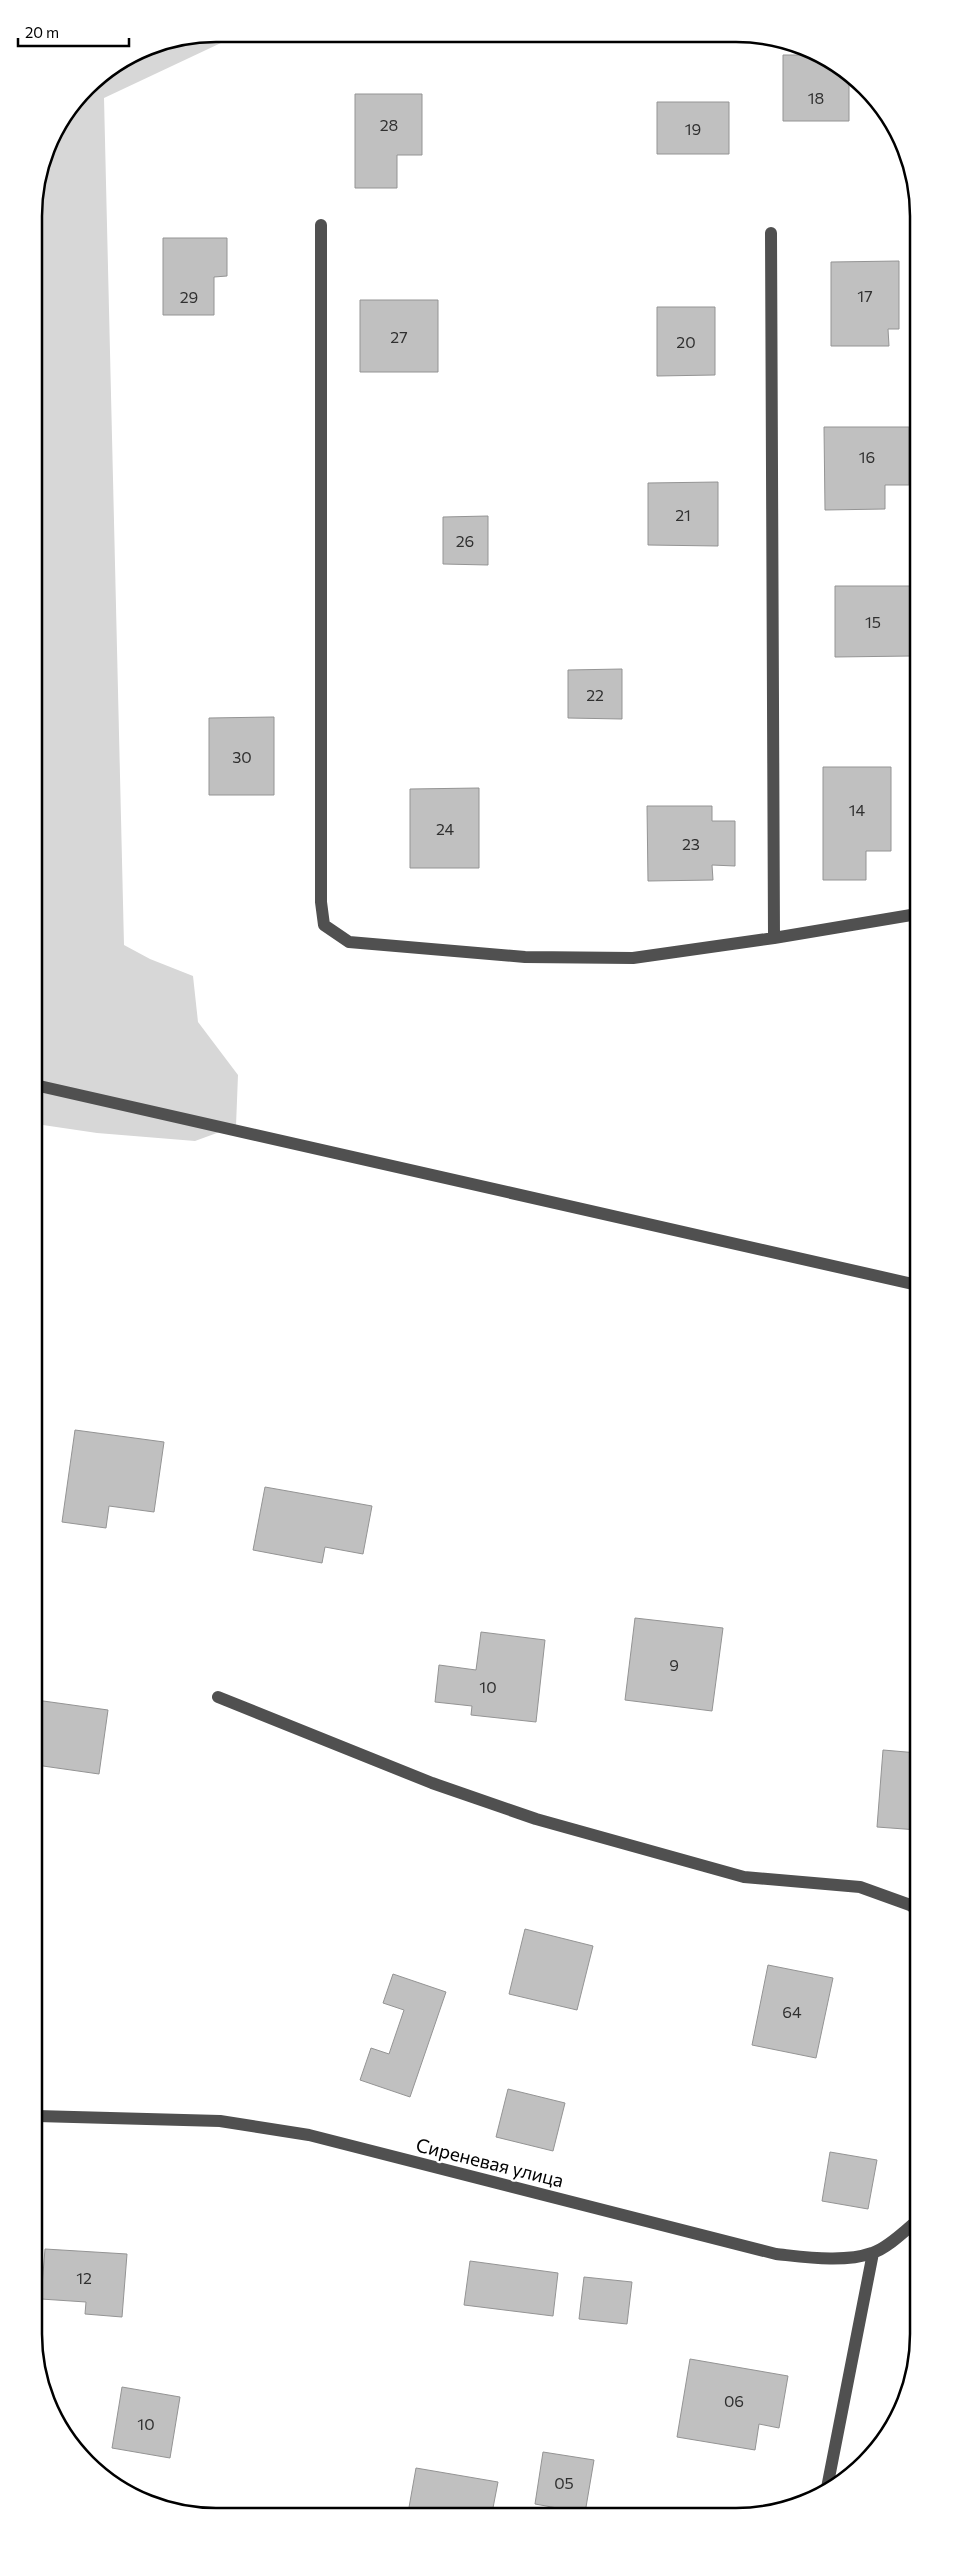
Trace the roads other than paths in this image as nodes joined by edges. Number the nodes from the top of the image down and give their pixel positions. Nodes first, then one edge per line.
1 (321, 225) dead end
2 (771, 233) dead end
3 (910, 915) edge
4 (774, 938) junction
5 (43, 1086) edge
6 (910, 1283) edge
7 (218, 1697) dead end
8 (910, 1905) edge
9 (42, 2116) edge
10 (910, 2226) edge
11 (873, 2253) junction
12 (828, 2481) edge

1 - 4 street
2 - 4 street
3 - 4 street
5 - 6 street
7 - 8 street
9 - 11 street, Сиреневая улица
10 - 11 street, Сиреневая улица
11 - 12 street

